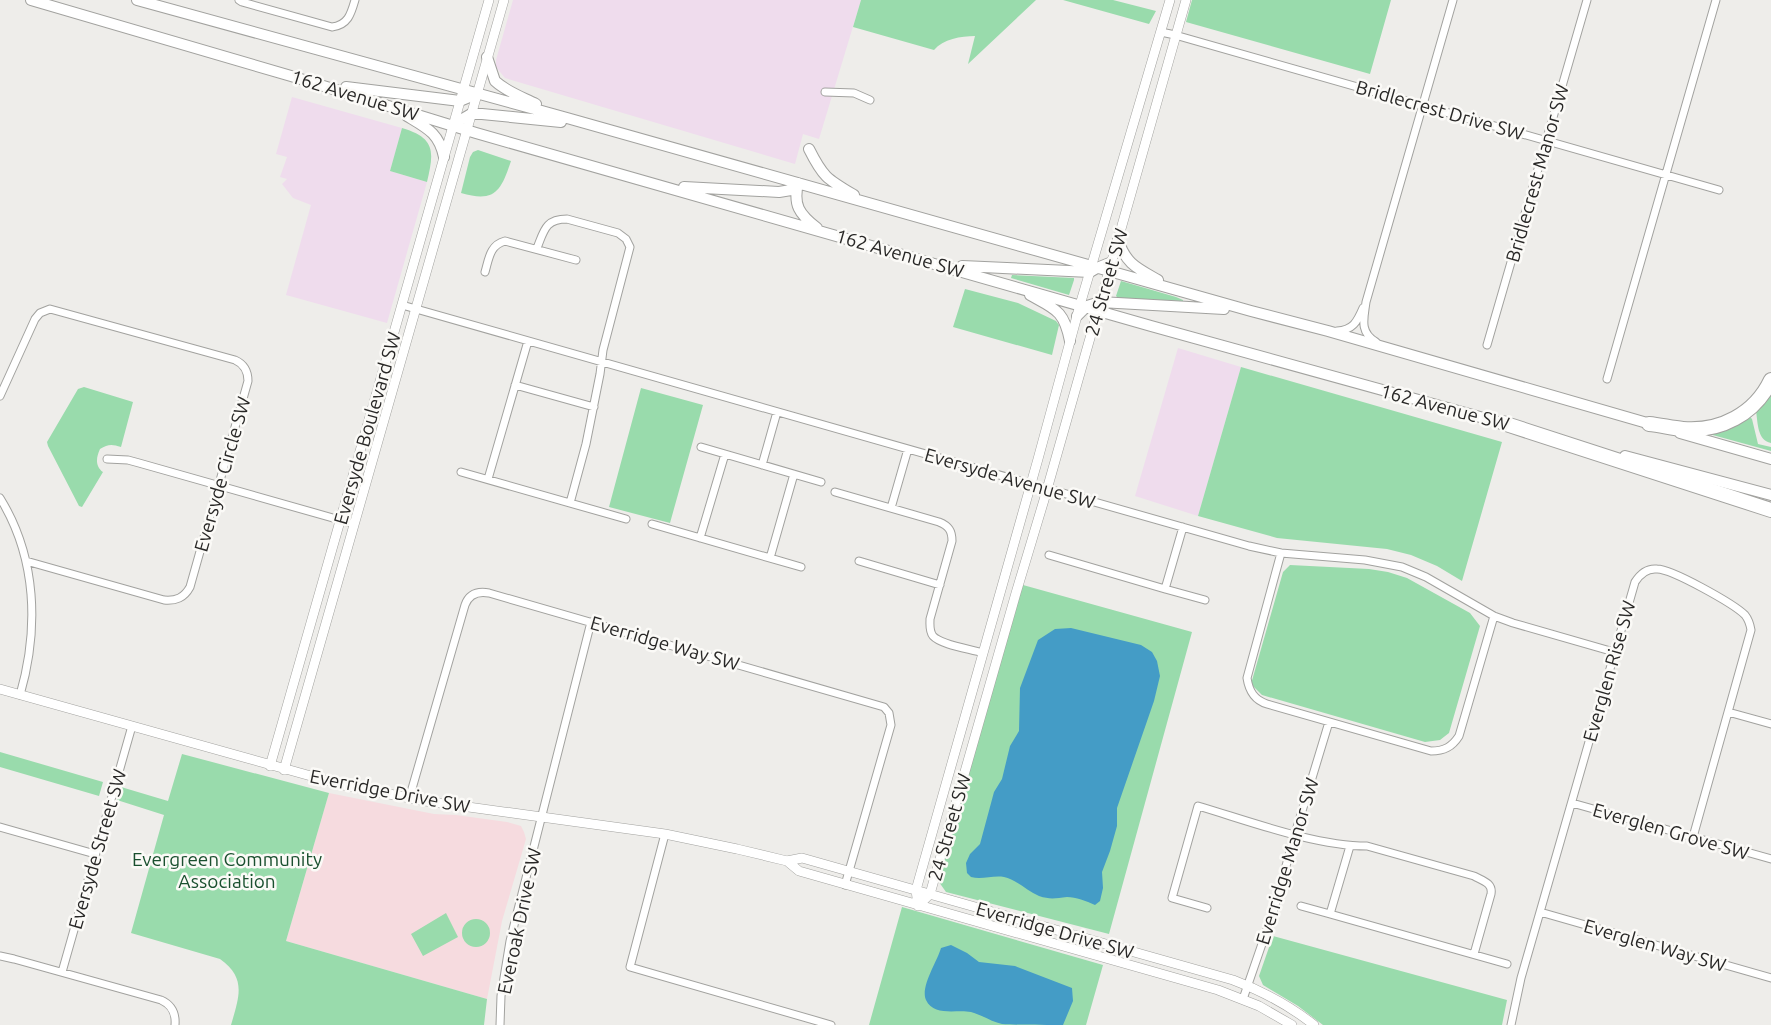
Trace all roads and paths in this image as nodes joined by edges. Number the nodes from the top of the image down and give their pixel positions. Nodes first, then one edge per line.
1 (31, 0) edge
2 (137, 0) edge
3 (239, 0) edge
4 (355, 0) edge
5 (489, 0) edge
6 (504, 0) edge
7 (1170, 0) edge
8 (1186, 0) edge
9 (1453, 0) edge
10 (1587, 0) edge
11 (1716, 0) edge
12 (1161, 32) junction
13 (1175, 34) junction
14 (487, 57) junction
15 (315, 83) junction
16 (825, 92) dead end
17 (477, 94) junction
18 (461, 95) junction
19 (870, 100) dead end
20 (1423, 105) junction
21 (393, 107) junction
22 (471, 114) junction
23 (568, 118) junction
24 (452, 125) junction
25 (592, 125) junction
26 (467, 130) junction
27 (1546, 141) junction
28 (809, 149) dead end
29 (444, 157) junction
30 (1666, 175) junction
31 (798, 183) junction
32 (664, 186) junction
33 (1720, 190) dead end
34 (868, 203) junction
35 (821, 230) junction
36 (1118, 240) junction
37 (537, 248) junction
38 (576, 260) dead end
39 (938, 264) junction
40 (1110, 266) junction
41 (1093, 269) junction
42 (485, 272) dead end
43 (1012, 285) junction
44 (1172, 289) junction
45 (1366, 302) junction
46 (402, 305) junction
47 (1088, 308) junction
48 (415, 309) junction
49 (1251, 311) junction
50 (1323, 330) junction
51 (528, 341) junction
52 (1070, 341) junction
53 (1487, 345) dead end
54 (1388, 348) junction
55 (601, 362) junction
56 (1607, 379) dead end
57 (1771, 380) edge
58 (515, 385) junction
59 (0, 396) edge
60 (594, 407) junction
61 (777, 412) junction
62 (1503, 423) junction
63 (1649, 424) junction
64 (701, 447) dead end
65 (908, 449) junction
66 (725, 454) junction
67 (107, 459) dead end
68 (1771, 459) edge
69 (762, 465) junction
70 (461, 472) dead end
71 (794, 474) junction
72 (488, 480) junction
73 (821, 482) dead end
74 (1031, 484) junction
75 (219, 485) junction
76 (1047, 489) junction
77 (835, 492) dead end
78 (1771, 495) edge
79 (0, 498) edge
80 (570, 503) junction
81 (891, 508) junction
82 (1771, 510) edge
83 (626, 519) dead end
84 (341, 520) junction
85 (354, 524) junction
86 (652, 524) dead end
87 (1183, 527) junction
88 (700, 538) junction
89 (1281, 553) junction
90 (1049, 555) dead end
91 (770, 558) junction
92 (26, 561) junction
93 (859, 561) dead end
94 (800, 567) dead end
95 (940, 585) junction
96 (1165, 589) junction
97 (1205, 600) dead end
98 (1494, 615) junction
99 (592, 622) junction
100 (1614, 652) junction
101 (983, 653) junction
102 (0, 689) edge
103 (20, 695) junction
104 (1728, 712) junction
105 (1329, 722) junction
106 (1771, 724) edge
107 (132, 726) junction
108 (270, 766) junction
109 (284, 770) junction
110 (410, 799) junction
111 (1572, 803) junction
112 (542, 817) junction
113 (0, 827) edge
114 (665, 834) junction
115 (1294, 834) junction
116 (1693, 837) junction
117 (1350, 846) junction
118 (95, 854) junction
119 (1771, 859) edge
120 (787, 861) junction
121 (849, 871) junction
122 (845, 885) junction
123 (916, 890) junction
124 (930, 894) junction
125 (918, 906) junction
126 (1301, 906) dead end
127 (1207, 908) dead end
128 (1540, 912) junction
129 (1331, 914) junction
130 (1108, 945) junction
131 (1474, 954) junction
132 (0, 956) edge
133 (1104, 958) junction
134 (1507, 964) dead end
135 (62, 972) junction
136 (1771, 978) edge
137 (1248, 986) junction
138 (1243, 999) junction
139 (175, 1025) edge
140 (500, 1025) edge
141 (831, 1025) edge
142 (1292, 1025) edge
143 (1314, 1025) edge
144 (1511, 1025) edge

1 - 15 main road, 162 Avenue SW
2 - 18 main road, 162 Avenue SW
3 - 4 street
5 - 18 street, Eversyde Boulevard SW
6 - 14 street, Eversyde Boulevard SW
7 - 12 street, 24 Street SW
8 - 13 street, 24 Street SW
9 - 20 street
10 - 27 street, Bridlecrest Manor SW
11 - 30 street
12 - 13 street, Bridlecrest Drive SW
12 - 41 street, 24 Street SW
13 - 20 street, Bridlecrest Drive SW
13 - 36 street, 24 Street SW
14 - 17 street, Eversyde Boulevard SW
14 - 23 main road
15 - 18 main road
15 - 21 main road, 162 Avenue SW
16 - 19 street
17 - 18 main road
17 - 22 street, Eversyde Boulevard SW
17 - 23 main road, 162 Avenue SW
18 - 24 street, Eversyde Boulevard SW
20 - 27 street, Bridlecrest Drive SW
20 - 45 street
21 - 24 main road, 162 Avenue SW
21 - 29 main road
22 - 24 main road
22 - 25 main road
22 - 26 street, Eversyde Boulevard SW
23 - 25 main road, 162 Avenue SW
24 - 26 main road, 162 Avenue SW
24 - 29 street, Eversyde Boulevard SW
25 - 31 main road, 162 Avenue SW
26 - 32 main road, 162 Avenue SW
26 - 48 street, Eversyde Boulevard SW
27 - 30 street, Bridlecrest Drive SW
27 - 53 street, Bridlecrest Manor SW
28 - 34 main road
29 - 46 street, Eversyde Boulevard SW
30 - 33 street, Bridlecrest Drive SW
30 - 56 street
31 - 32 main road
31 - 34 main road, 162 Avenue SW
31 - 35 main road
32 - 35 main road, 162 Avenue SW
34 - 41 main road, 162 Avenue SW
35 - 39 main road, 162 Avenue SW
36 - 40 street, 24 Street SW
36 - 44 main road
37 - 38 street
37 - 42 street
37 - 55 street
39 - 41 main road
39 - 43 main road, 162 Avenue SW
40 - 41 main road, 162 Avenue SW
40 - 44 main road, 162 Avenue SW
40 - 47 street, 24 Street SW
41 - 47 street, 24 Street SW
43 - 47 main road, 162 Avenue SW
43 - 52 main road
44 - 49 main road, 162 Avenue SW
45 - 50 street
45 - 54 street
46 - 48 street, Eversyde Avenue SW
46 - 84 street, Eversyde Boulevard SW
47 - 49 main road
47 - 52 street, 24 Street SW
47 - 62 main road, 162 Avenue SW
47 - 76 street, 24 Street SW
48 - 51 street, Eversyde Avenue SW
48 - 85 street, Eversyde Boulevard SW
49 - 50 main road, 162 Avenue SW
50 - 54 main road, 162 Avenue SW
51 - 55 street, Eversyde Avenue SW
51 - 58 street
52 - 74 street, 24 Street SW
54 - 63 main road, 162 Avenue SW
55 - 60 street
55 - 61 street, Eversyde Avenue SW
57 - 63 highway
58 - 60 street
58 - 72 street
59 - 75 street, Eversyde Circle SW
60 - 80 street
61 - 65 street, Eversyde Avenue SW
61 - 69 street
62 - 78 main road, 162 Avenue SW
62 - 82 highway
63 - 68 main road, 162 Avenue SW
64 - 66 street
65 - 74 street, Eversyde Avenue SW
65 - 81 street
66 - 69 street
66 - 88 street
67 - 75 street
69 - 71 street
70 - 72 street
71 - 73 street
71 - 91 street
72 - 80 street
74 - 76 street, Eversyde Avenue SW
74 - 101 street, 24 Street SW
75 - 84 street
75 - 92 street, Eversyde Circle SW
76 - 87 street, Eversyde Avenue SW
76 - 124 street, 24 Street SW
77 - 81 street
79 - 92 street
80 - 83 street
81 - 95 street
84 - 85 street
84 - 108 street, Eversyde Boulevard SW
85 - 109 street, Eversyde Boulevard SW
86 - 88 street
87 - 89 street, Eversyde Avenue SW
87 - 96 street
88 - 91 street
89 - 98 street, Eversyde Avenue SW
89 - 105 street
90 - 96 street
91 - 94 street
92 - 103 street
93 - 95 street
95 - 101 street
96 - 97 street
98 - 100 street, Eversyde Avenue SW
98 - 105 street
99 - 110 street, Everridge Way SW
99 - 112 street, Everoak Drive SW
99 - 121 street, Everridge Way SW
100 - 104 street, Everglen Rise SW
100 - 111 street, Everglen Rise SW
101 - 123 street, 24 Street SW
102 - 103 street, Everridge Drive SW
103 - 107 street, Everridge Drive SW
104 - 106 street
104 - 116 street, Everglen Rise SW
105 - 115 street, Everridge Manor SW
107 - 108 street, Everridge Drive SW
107 - 118 street, Eversyde Street SW
108 - 109 street, Everridge Drive SW
109 - 110 street, Everridge Drive SW
110 - 112 street, Everridge Drive SW
111 - 116 street, Everglen Grove SW
111 - 128 street, Everglen Rise SW
112 - 114 street, Everridge Drive SW
112 - 140 street, Everoak Drive SW
113 - 118 street
114 - 120 street, Everridge Drive SW
114 - 141 street
115 - 117 street
115 - 127 street
115 - 137 street, Everridge Manor SW
116 - 119 street, Everglen Grove SW
117 - 129 street
117 - 131 street
118 - 135 street, Eversyde Street SW
120 - 121 street, Everridge Drive SW
120 - 122 street, Everridge Drive SW
121 - 122 street, Everridge Way SW
121 - 123 street, Everridge Drive SW
122 - 125 street, Everridge Drive SW
123 - 124 street, Everridge Drive SW
123 - 125 street, 24 Street SW
124 - 125 street, 24 Street SW
124 - 130 street, Everridge Drive SW
125 - 133 street, Everridge Drive SW
126 - 129 street
128 - 136 street, Everglen Way SW
128 - 144 street, Everglen Rise SW
129 - 131 street
130 - 133 street
130 - 137 street, Everridge Drive SW
131 - 134 street
132 - 135 street
133 - 138 street, Everridge Drive SW
135 - 139 street
137 - 138 street, Everridge Manor SW
137 - 143 street, Everridge Drive SW
138 - 142 street, Everridge Drive SW

